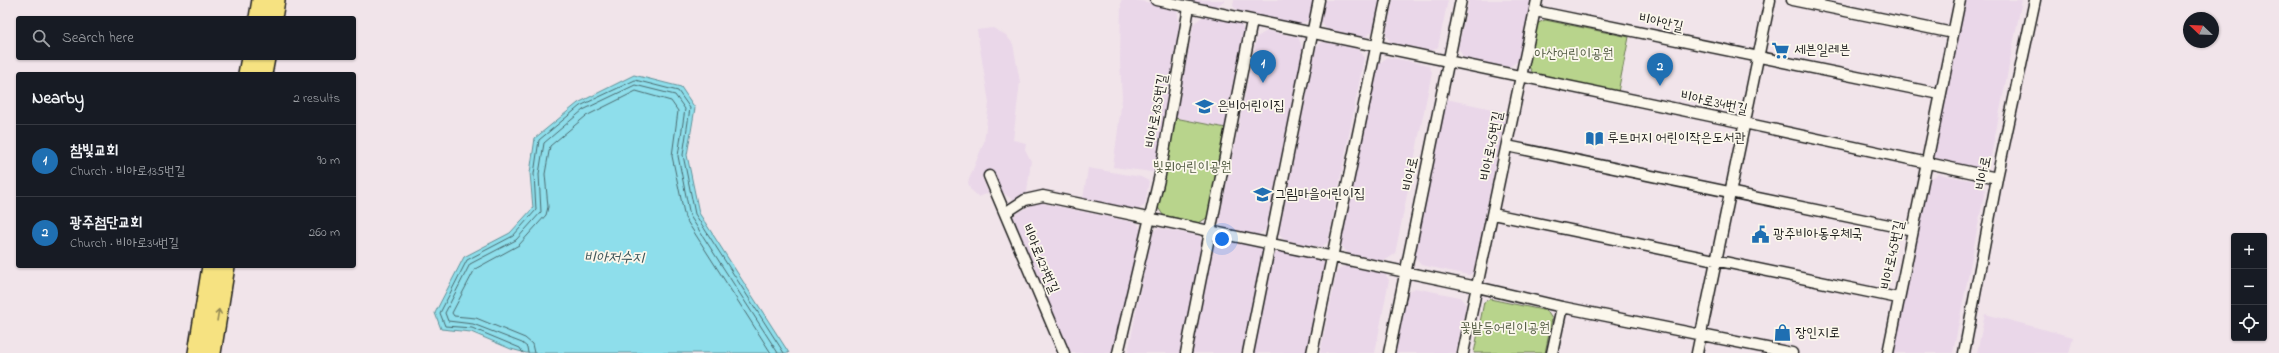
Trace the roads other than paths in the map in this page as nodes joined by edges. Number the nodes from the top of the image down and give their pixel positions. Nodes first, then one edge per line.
1 (261, 0) edge
2 (276, 0) edge
3 (1156, 0) edge
4 (1319, 0) edge
5 (1386, 0) edge
6 (1461, 0) edge
7 (1537, 0) edge
8 (1770, 0) edge
9 (1792, 0) edge
10 (1960, 0) edge
11 (2035, 0) edge
12 (1189, 7) junction
13 (1535, 11) junction
14 (258, 16) edge
15 (273, 16) edge
16 (1252, 21) junction
17 (1313, 33) junction
18 (1953, 33) junction
19 (1376, 45) junction
20 (1757, 58) junction
21 (250, 60) edge
22 (266, 60) edge
23 (1449, 62) junction
24 (247, 72) edge
25 (263, 72) edge
26 (1521, 77) junction
27 (1940, 94) junction
28 (1744, 123) junction
29 (1506, 146) junction
30 (1926, 162) junction
31 (989, 176) dead end
32 (1997, 178) junction
33 (1729, 192) junction
34 (1005, 213) junction
35 (1493, 214) junction
36 (1149, 220) junction
37 (1913, 230) junction
38 (1210, 231) junction
39 (1271, 243) junction
40 (1331, 256) junction
41 (1715, 259) junction
42 (211, 268) edge
43 (226, 268) edge
44 (1404, 272) junction
45 (1477, 287) junction
46 (1898, 298) junction
47 (1562, 307) junction
48 (1700, 335) junction
49 (197, 353) edge
50 (212, 353) edge
51 (1064, 353) edge
52 (1118, 353) edge
53 (1186, 353) edge
54 (1248, 353) edge
55 (1312, 353) edge
56 (1389, 353) edge
57 (1464, 353) edge
58 (1552, 353) edge
59 (1696, 353) edge
60 (1792, 353) edge
61 (1888, 353) edge
62 (1964, 353) edge

1 - 14 highway
2 - 15 highway
3 - 12 street, 비아로34번길
4 - 17 street
5 - 19 street
6 - 23 street, 비아로
7 - 13 street
8 - 20 street
9 - 18 street
10 - 18 street
11 - 32 street, 비아로
12 - 16 street, 비아로34번길
12 - 36 street, 비아로135번길
13 - 20 street, 비아안길
13 - 26 street, 비아로45번길
16 - 17 street, 비아로34번길
16 - 38 street
17 - 19 street, 비아로34번길
17 - 39 street
18 - 27 street
19 - 23 street, 비아로34번길
19 - 40 street
20 - 27 street, 비아안길
20 - 28 street
21 - 24 highway
22 - 25 highway
23 - 26 street, 비아로34번길
23 - 44 street, 비아로
26 - 28 street, 비아로34번길
26 - 29 street, 비아로45번길
27 - 30 street
28 - 30 street, 비아로34번길
28 - 33 street
29 - 33 street
29 - 35 street, 비아로45번길
30 - 32 street, 비아로34번길
30 - 37 street, 비아로45번길
31 - 34 street, 비아로127번길
32 - 62 street, 비아로
33 - 37 street
33 - 41 street
34 - 36 street
34 - 51 street, 비아로127번길
35 - 41 street
35 - 45 street, 비아로45번길
36 - 38 street
36 - 52 street
37 - 46 street, 비아로45번길
38 - 39 street
38 - 53 street
39 - 40 street
39 - 54 street
40 - 44 street
40 - 55 street
41 - 46 street
41 - 48 street
42 - 49 highway
50 -> 43 highway
44 - 45 street
44 - 56 street, 비아로
45 - 47 street
45 - 57 street, 비아로45번길
46 - 61 street, 비아로45번길
47 - 48 street
47 - 58 street
48 - 59 street
48 - 60 street

